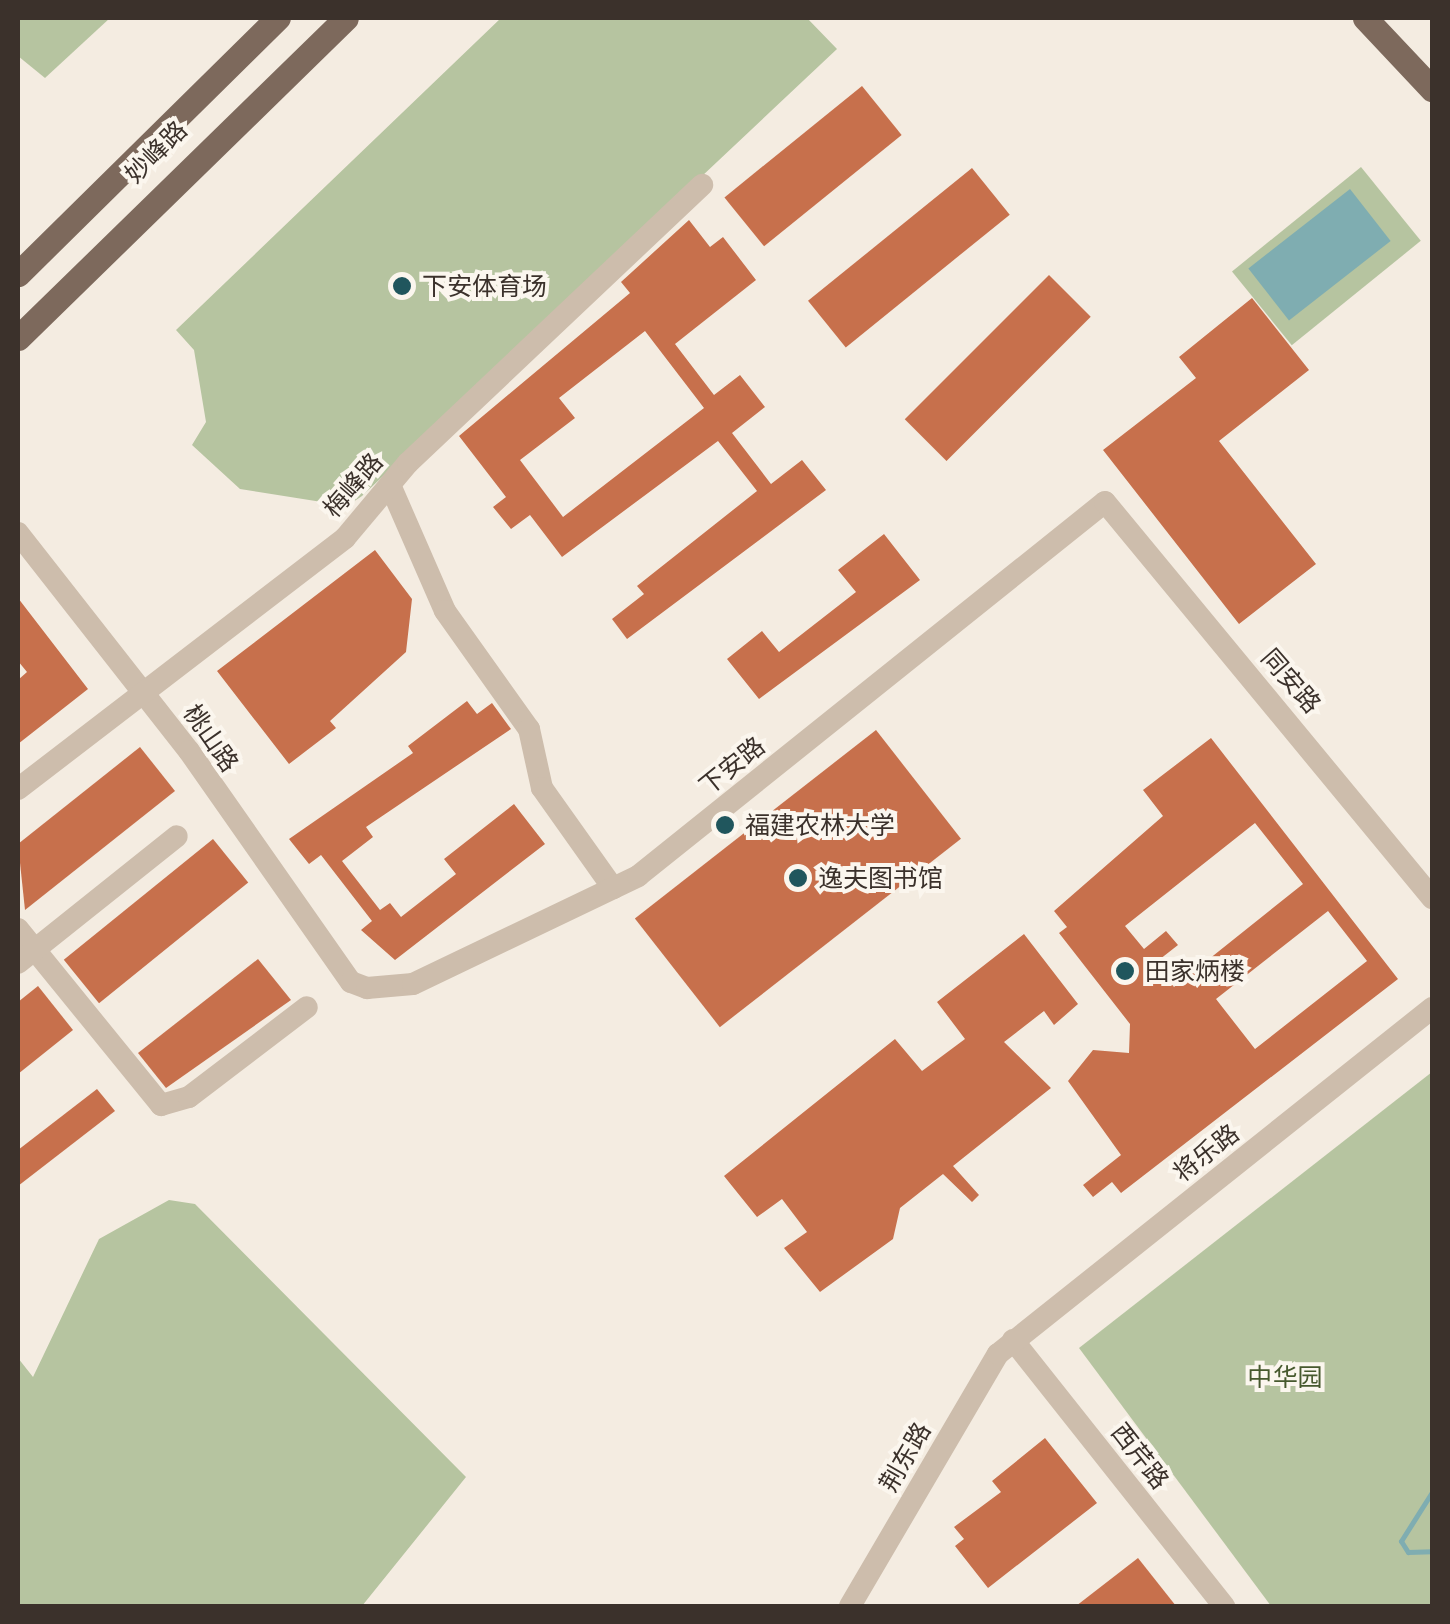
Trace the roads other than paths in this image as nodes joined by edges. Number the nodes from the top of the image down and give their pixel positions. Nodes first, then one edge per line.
1 (278, 18) edge
2 (346, 18) edge
3 (1365, 18) edge
4 (1432, 89) edge
5 (702, 185) dead end
6 (18, 274) edge
7 (18, 338) edge
8 (390, 485) junction
9 (1105, 502) joint
10 (18, 533) edge
11 (144, 691) junction
12 (18, 789) edge
13 (177, 836) dead end
14 (613, 888) junction
15 (1432, 898) edge
16 (18, 929) edge
17 (26, 956) edge
18 (351, 982) joint
19 (307, 1007) dead end
20 (1432, 1008) edge
21 (1013, 1340) junction
22 (850, 1606) edge
23 (1224, 1606) edge

1 - 6 main road, 妙峰路
2 - 7 main road, 妙峰路
3 - 4 main road
5 - 8 street, 梅峰路
8 - 11 street, 梅峰路
8 - 14 street
9 - 14 street, 下安路
9 - 15 street, 同安路
10 - 11 street, 桃山路
11 - 12 street, 梅峰路
11 - 18 street, 桃山路
13 - 17 street
14 - 18 street, 下安路
16 - 17 street
17 - 19 street
20 - 21 street, 将乐路
21 - 22 street, 荆东路
21 - 23 street, 西芹路

